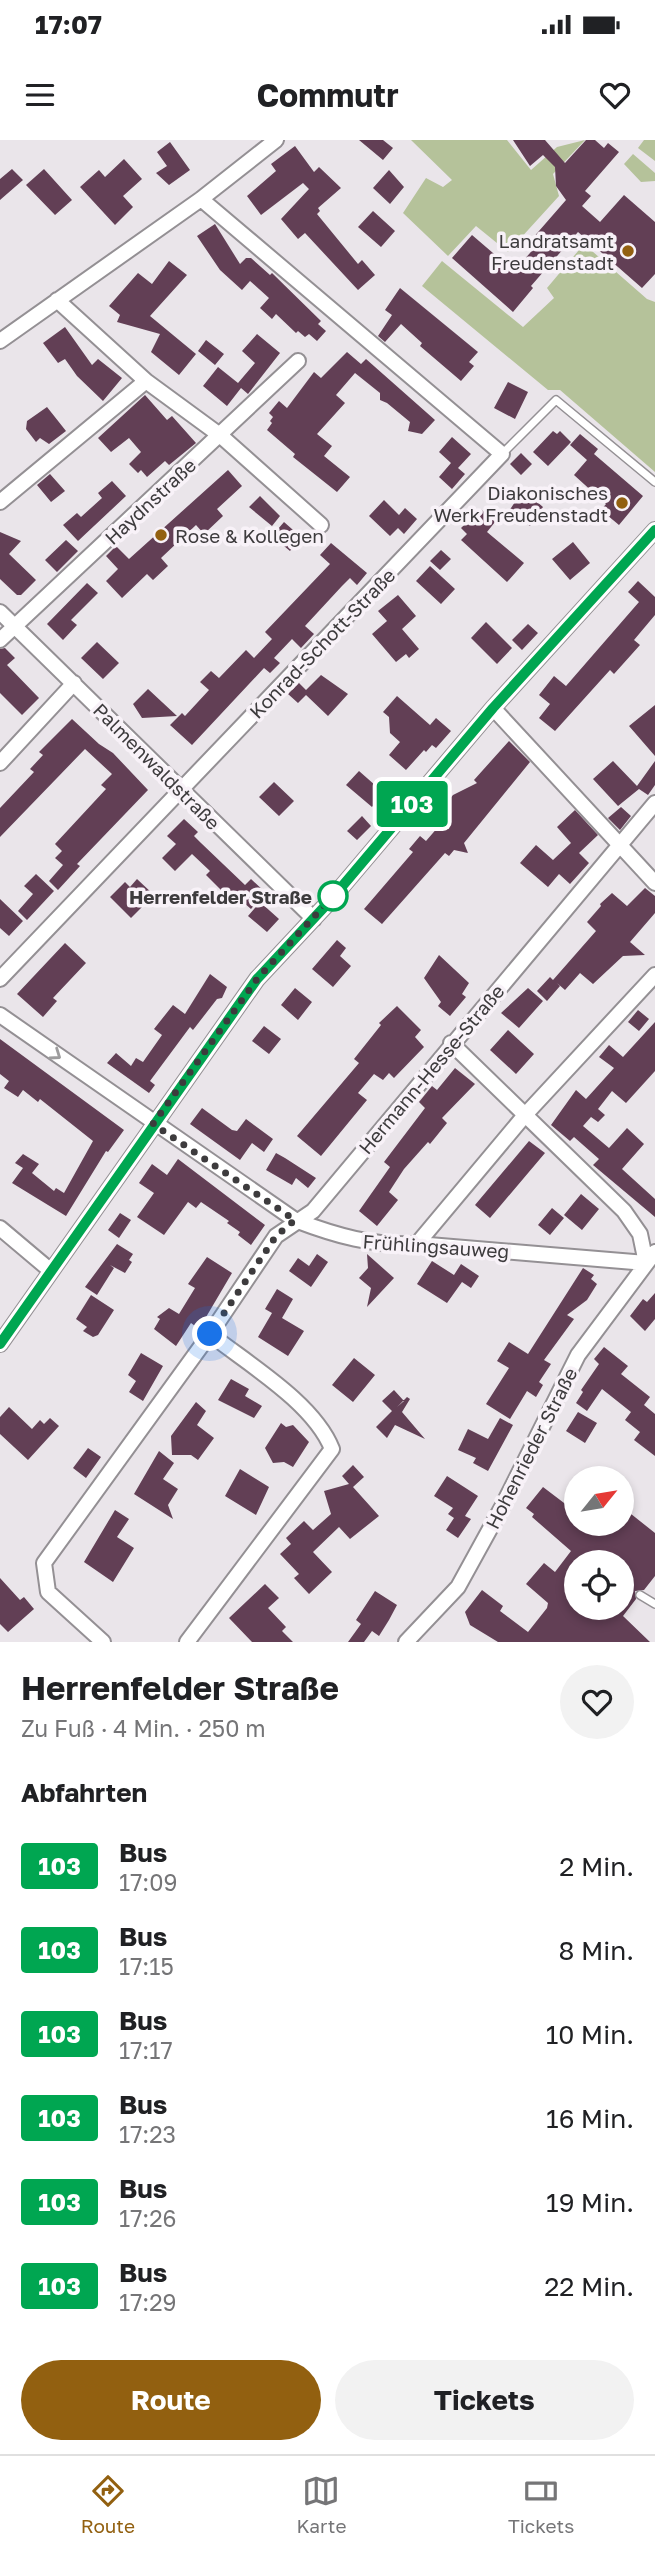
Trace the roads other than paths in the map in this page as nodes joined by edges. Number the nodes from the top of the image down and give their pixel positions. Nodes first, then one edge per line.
1 (276, 140) edge
2 (201, 199) junction
3 (57, 300) junction
4 (0, 341) edge
5 (298, 361) dead end
6 (146, 381) junction
7 (221, 436) junction
8 (502, 454) junction
9 (655, 482) edge
10 (0, 502) edge
11 (321, 525) dead end
12 (655, 530) edge
13 (0, 612) edge
14 (14, 626) junction
15 (0, 639) edge
16 (74, 683) junction
17 (493, 708) junction
18 (0, 763) edge
19 (179, 789) junction
20 (655, 803) edge
21 (621, 846) junction
22 (655, 883) edge
23 (314, 919) junction
24 (655, 975) edge
25 (0, 979) edge
26 (0, 1015) edge
27 (451, 1042) junction
28 (525, 1115) junction
29 (153, 1124) junction
30 (295, 1220) junction
31 (0, 1228) edge
32 (417, 1244) junction
33 (652, 1262) edge
34 (51, 1271) junction
35 (210, 1334) junction
36 (0, 1344) edge
37 (640, 1595) dead end
38 (655, 1604) edge
39 (103, 1642) edge
40 (187, 1642) edge
41 (406, 1642) edge

1 - 2 street
2 - 3 street
2 - 8 street
3 - 4 street
3 - 6 street
5 - 7 street, Haydnstraße
6 - 7 street
6 - 10 street
7 - 11 street
7 - 14 street, Haydnstraße
8 - 9 lane, Konrad-Schott-Straße
8 - 19 street, Konrad-Schott-Straße
12 - 17 street
13 - 14 street, Palmenwaldstraße
14 - 15 street, Haydnstraße
14 - 16 street, Palmenwaldstraße
16 - 18 street
16 - 19 street, Palmenwaldstraße
17 - 21 street
17 - 23 street
19 - 23 street, Palmenwaldstraße
19 - 25 street, Konrad-Schott-Straße
20 - 21 street, Hermann-Hesse-Straße
21 - 22 street
21 - 27 street, Hermann-Hesse-Straße
23 - 29 street
24 - 28 street
26 -> 29 street, Frühlingsauweg
27 - 28 street
27 - 30 street, Hermann-Hesse-Straße
28 - 32 street
28 - 33 street
29 - 30 street, Frühlingsauweg
29 - 34 street
30 - 32 street, Frühlingsauweg
30 - 35 street, Hermann-Hesse-Straße
31 - 34 street
32 - 33 street, Frühlingsauweg
33 - 41 street, Hohenrieder Straße
34 - 36 street
35 - 39 street, Hermann-Hesse-Straße
35 - 40 street
37 - 38 lane

